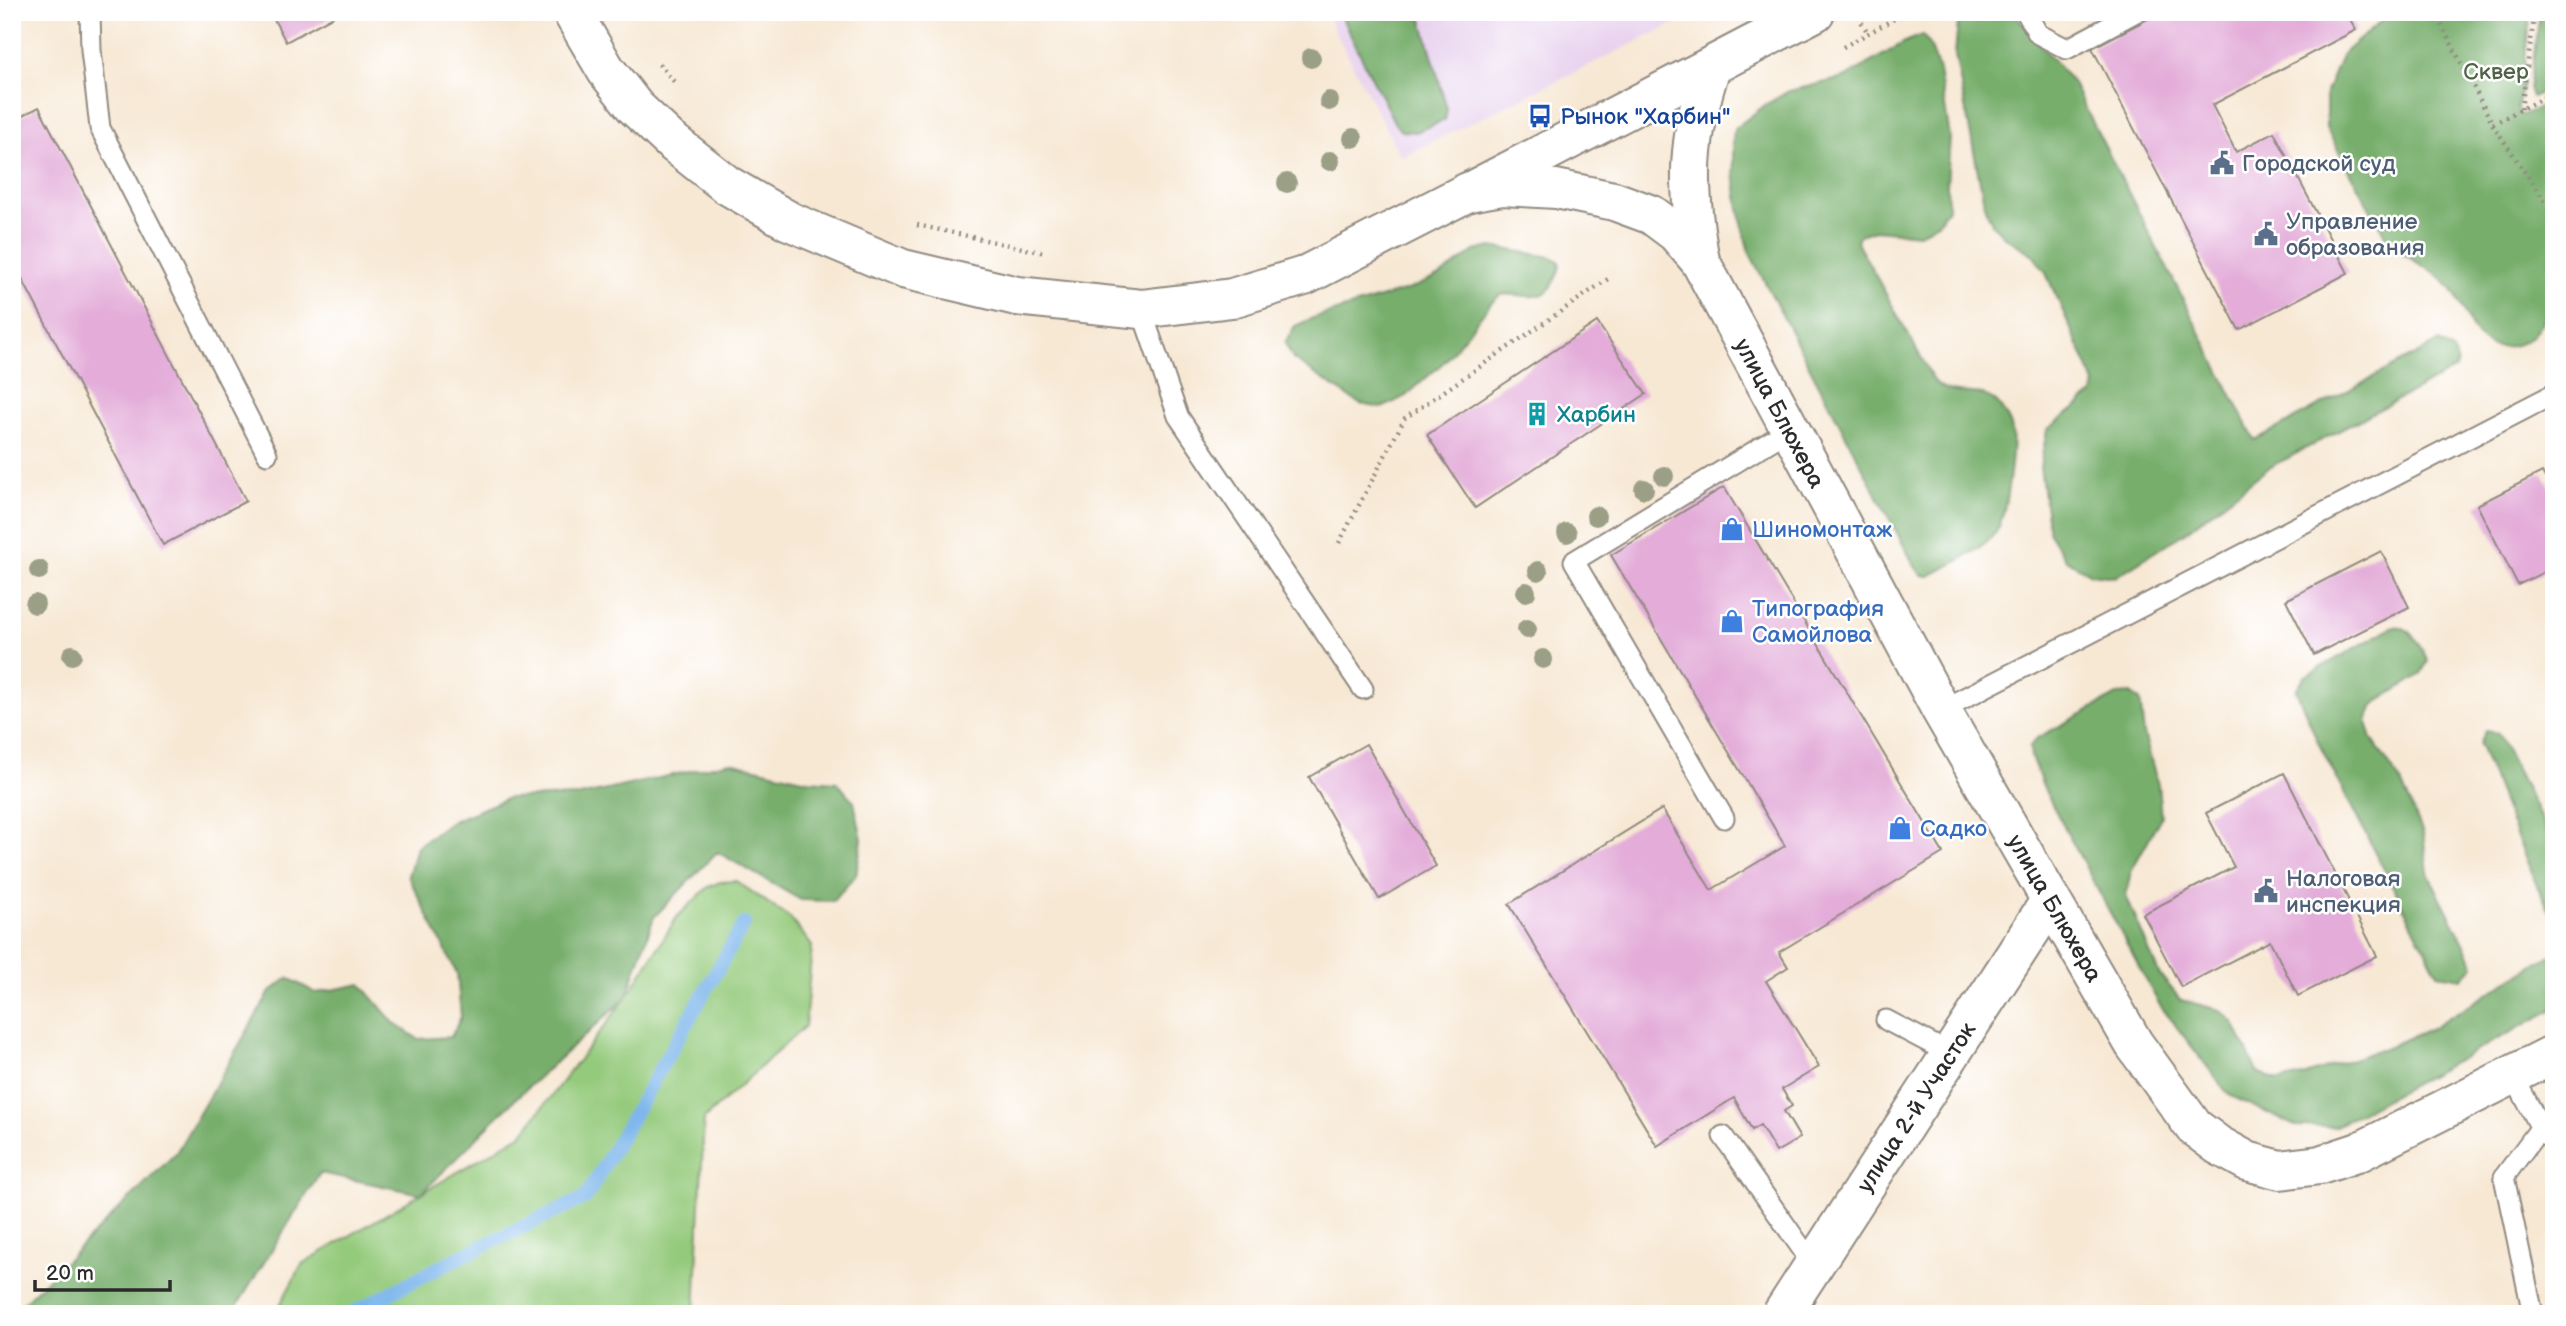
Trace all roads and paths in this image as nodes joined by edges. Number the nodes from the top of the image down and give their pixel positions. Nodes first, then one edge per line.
1 (90, 12) edge
2 (572, 12) edge
3 (1815, 12) edge
4 (1856, 12) edge
5 (1907, 12) edge
6 (2026, 12) edge
7 (2136, 12) edge
8 (2435, 12) edge
9 (2535, 12) edge
10 (1868, 33) junction
11 (1832, 53) dead end
12 (655, 59) dead end
13 (1711, 67) junction
14 (679, 87) dead end
15 (2554, 92) edge
16 (2521, 109) junction
17 (2493, 125) junction
18 (1468, 192) junction
19 (2554, 215) edge
20 (904, 222) dead end
21 (1052, 255) dead end
22 (1700, 261) junction
23 (1608, 279) dead end
24 (1142, 309) junction
25 (2554, 394) edge
26 (1789, 430) junction
27 (267, 454) dead end
28 (1339, 543) dead end
29 (1363, 689) dead end
30 (1941, 710) junction
31 (1724, 818) dead end
32 (2050, 901) junction
33 (1886, 1020) dead end
34 (1951, 1054) junction
35 (2554, 1054) edge
36 (2513, 1075) junction
37 (2547, 1133) edge
38 (1723, 1136) dead end
39 (2554, 1153) edge
40 (1814, 1266) junction
41 (1782, 1314) edge
42 (2533, 1314) edge

1 - 27 lane
2 - 24 street
3 - 13 street
4 - 10 path
5 - 10 path
6 - 7 lane
8 - 17 path
9 - 16 path
10 - 11 path
12 - 14 path
13 - 18 street
13 - 22 street
15 - 16 path
16 - 17 path
17 - 19 path
18 - 22 street, улица Блюхера
18 - 24 street
20 - 21 path
22 - 26 street, улица Блюхера
23 - 28 path
24 - 29 lane
25 - 30 lane
26 - 30 street, улица Блюхера
26 - 31 lane
30 - 32 street, улица Блюхера
32 - 34 street, улица 2-й Участок
32 - 36 street, улица Блюхера
33 - 34 lane
34 - 40 street, улица 2-й Участок
35 - 36 street, улица Блюхера
36 - 37 lane
37 - 39 lane
37 - 42 lane
38 - 40 lane
40 - 41 street, улица 2-й Участок

